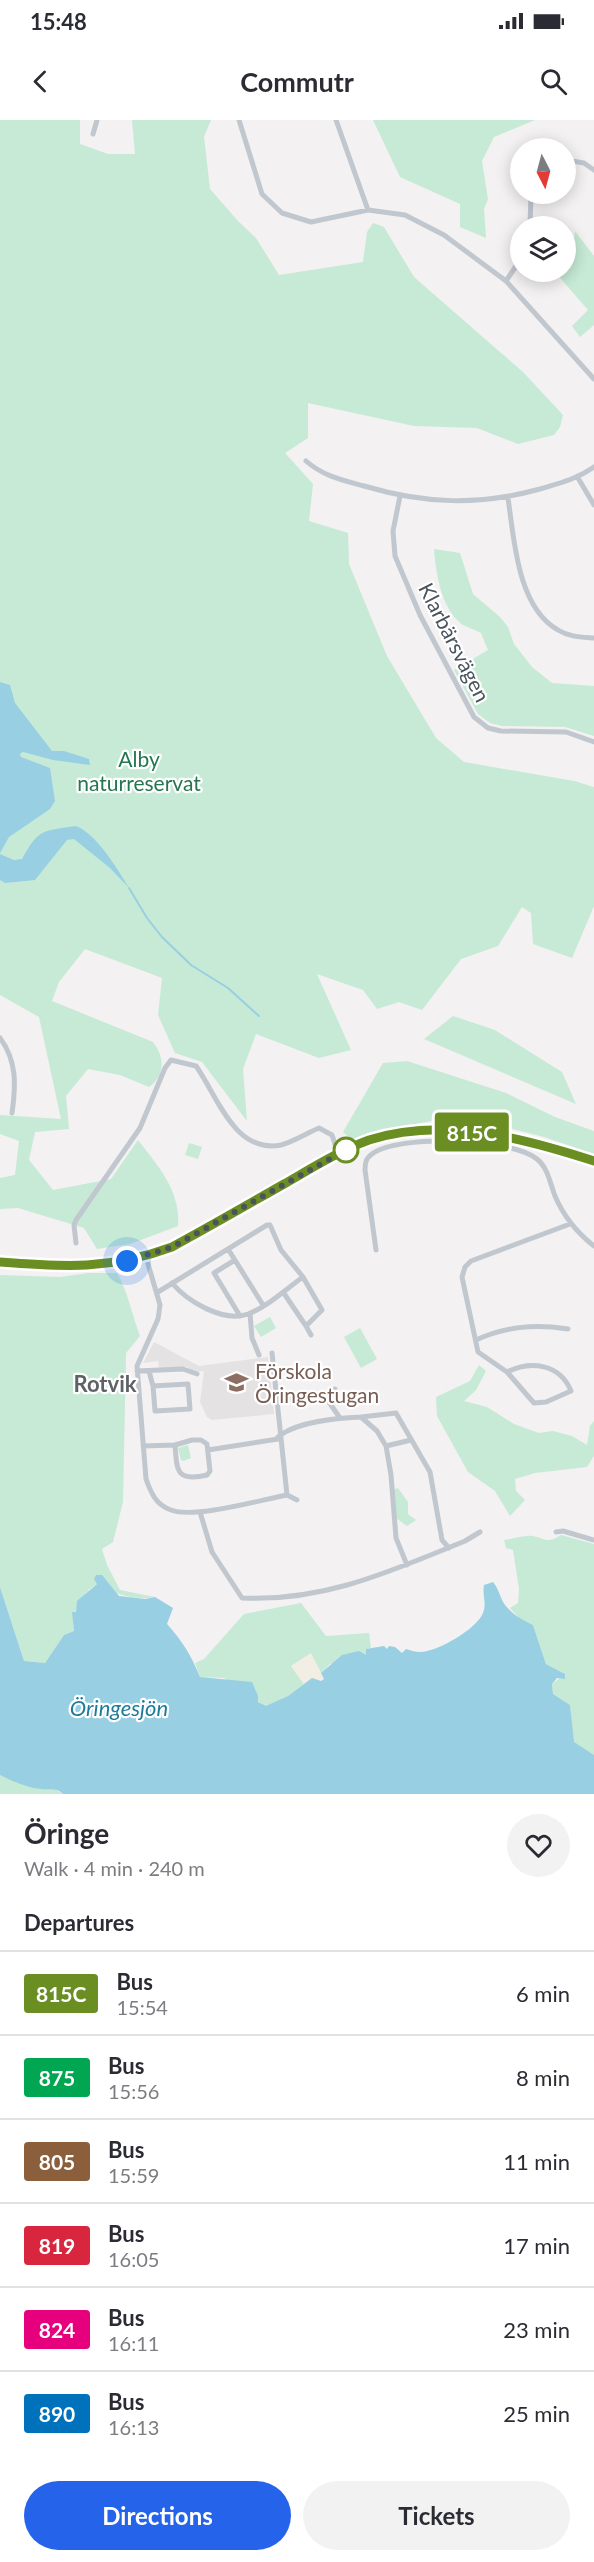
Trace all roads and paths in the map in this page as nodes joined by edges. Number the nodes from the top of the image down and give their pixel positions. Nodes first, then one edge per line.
1 (97, 120) edge
2 (239, 120) edge
3 (336, 120) edge
4 (93, 134) dead end
5 (576, 162) edge
6 (594, 170) edge
7 (368, 210) junction
8 (510, 275) edge
9 (506, 281) junction
10 (594, 379) edge
11 (306, 461) dead end
12 (594, 466) edge
13 (578, 478) junction
14 (400, 496) junction
15 (508, 498) junction
16 (594, 505) edge
17 (594, 638) edge
18 (594, 742) edge
19 (0, 1038) edge
20 (12, 1113) dead end
21 (338, 1153) junction
22 (594, 1161) edge
23 (570, 1224) junction
24 (76, 1243) dead end
25 (594, 1246) edge
26 (228, 1249) junction
27 (375, 1250) dead end
28 (146, 1257) junction
29 (235, 1260) junction
30 (0, 1262) edge
31 (303, 1277) junction
32 (172, 1283) junction
33 (158, 1292) junction
34 (283, 1292) junction
35 (263, 1305) junction
36 (250, 1313) junction
37 (240, 1316) junction
38 (306, 1326) junction
39 (568, 1329) dead end
40 (311, 1335) dead end
41 (476, 1338) junction
42 (272, 1353) dead end
43 (259, 1355) dead end
44 (137, 1371) junction
45 (148, 1371) junction
46 (507, 1372) junction
47 (197, 1374) dead end
48 (153, 1386) junction
49 (335, 1389) dead end
50 (324, 1395) junction
51 (277, 1401) junction
52 (361, 1417) junction
53 (339, 1418) junction
54 (279, 1437) junction
55 (411, 1440) junction
56 (175, 1445) junction
57 (143, 1446) junction
58 (386, 1446) junction
59 (208, 1450) junction
60 (287, 1495) junction
61 (297, 1500) dead end
62 (200, 1512) junction
63 (480, 1532) dead end
64 (556, 1532) dead end
65 (594, 1540) edge
66 (449, 1548) junction
67 (407, 1565) junction

1 - 4 street
2 - 7 street
3 - 7 street
5 - 6 street
7 - 9 street
8 - 9 street
9 - 10 street
11 - 14 street
12 - 13 street
13 - 15 street
13 - 16 street
14 - 15 street
14 - 18 street, Klarbärsvägen
15 - 17 street
19 - 20 street
21 - 22 main road
21 - 24 street
21 - 28 main road
23 - 25 street
23 - 27 street
23 - 41 street
26 - 29 street
26 - 31 street
26 - 32 street
28 - 30 main road
28 - 33 street
29 - 35 street
29 - 37 street
31 - 34 street
31 - 38 street
32 - 33 street
32 - 37 street
33 - 44 street
34 - 35 street
34 - 38 street
35 - 36 street
36 - 37 street
36 - 43 street
38 - 40 street
39 - 41 street
41 - 46 street
42 - 51 street
44 - 45 street
44 - 57 street
45 - 47 street
45 - 48 street
46 - 46 street
48 - 48 street
49 - 50 street
50 - 51 street
50 - 53 street
51 - 54 street
52 - 53 street
52 - 55 street
52 - 58 street
53 - 54 street
54 - 59 street
54 - 60 street
55 - 58 street
55 - 66 street
56 - 57 street
56 - 59 street
56 - 59 street
57 - 62 street
58 - 67 street
60 - 61 street
60 - 62 street
62 - 67 street
63 - 66 street
64 - 65 street
66 - 67 street

